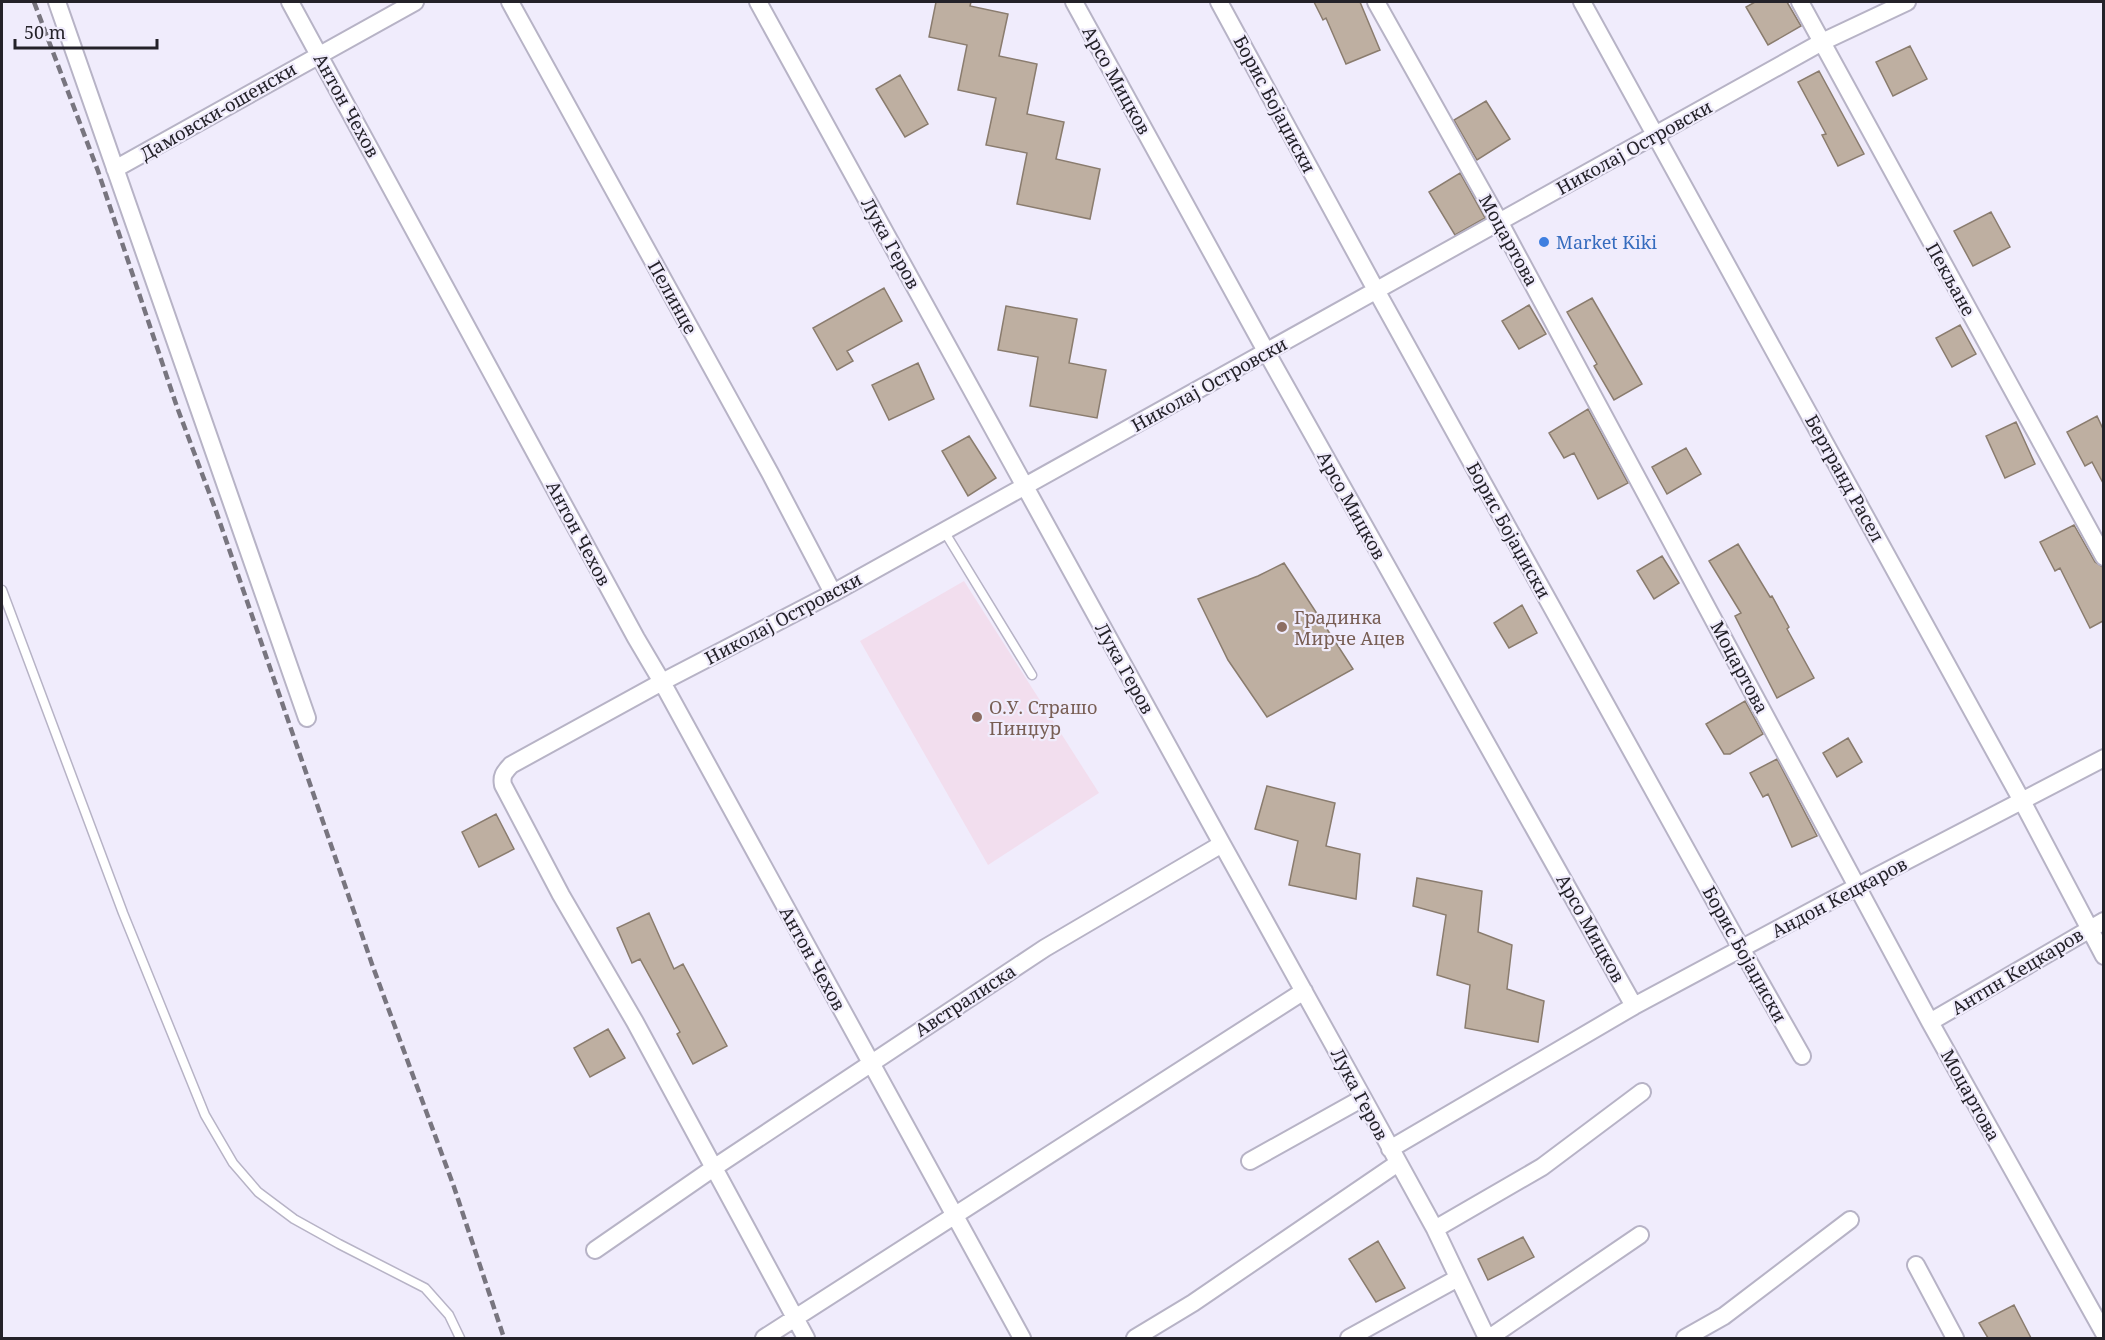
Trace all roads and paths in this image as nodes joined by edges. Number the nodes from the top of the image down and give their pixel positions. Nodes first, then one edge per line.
1 (57, 2) edge
2 (290, 2) edge
3 (415, 2) edge
4 (510, 2) edge
5 (758, 2) edge
6 (1074, 2) edge
7 (1219, 2) edge
8 (1376, 2) edge
9 (1582, 2) edge
10 (1800, 2) edge
11 (1907, 2) edge
12 (1822, 42) junction
13 (319, 54) junction
14 (1656, 134) junction
15 (116, 169) junction
16 (1500, 223) junction
17 (1376, 290) junction
18 (1267, 353) junction
19 (1026, 486) junction
20 (944, 531) junction
21 (2103, 557) edge
22 (2, 590) edge
23 (833, 593) junction
24 (1032, 675) dead end
25 (662, 682) junction
26 (307, 718) dead end
27 (2103, 758) edge
28 (2022, 801) junction
29 (1221, 844) junction
30 (1858, 886) junction
31 (2103, 921) edge
32 (2088, 928) junction
33 (1742, 950) junction
34 (2103, 956) edge
35 (1304, 991) junction
36 (1634, 1006) junction
37 (1930, 1022) junction
38 (1802, 1056) dead end
39 (870, 1062) junction
40 (1642, 1092) dead end
41 (1364, 1098) junction
42 (1394, 1156) junction
43 (1250, 1161) dead end
44 (715, 1167) junction
45 (955, 1215) junction
46 (1850, 1220) dead end
47 (1435, 1229) junction
48 (1640, 1235) dead end
49 (595, 1250) dead end
50 (1916, 1265) dead end
51 (1458, 1278) junction
52 (795, 1319) junction
53 (2103, 1333) edge
54 (460, 1338) edge
55 (764, 1338) edge
56 (806, 1338) edge
57 (1022, 1338) edge
58 (1135, 1338) edge
59 (1348, 1338) edge
60 (1488, 1338) edge
61 (1685, 1338) edge
62 (1955, 1338) edge

1 - 15 street
2 - 13 street, Антон Чехов
3 - 13 street, Дамовски-ошенски
4 - 23 street, Пелинце
5 - 19 street, Лука Геров
6 - 18 street, Арсо Мицков
7 - 17 street, Борис Бојаџиски
8 - 16 street, Моцартова
9 - 14 street, Бертранд Расел
10 - 12 street, Пекљане
11 - 12 street, Николај Островски
12 - 14 street, Николај Островски
12 - 21 street, Пекљане
13 - 15 street, Дамовски-ошенски
13 - 25 street, Антон Чехов
14 - 16 street, Николај Островски
14 - 28 street, Бертранд Расел
15 - 26 street
16 - 17 street, Николај Островски
16 - 30 street, Моцартова
17 - 18 street, Николај Островски
17 - 33 street, Борис Бојаџиски
18 - 19 street, Николај Островски
18 - 36 street, Арсо Мицков
19 - 20 street, Николај Островски
19 - 29 street, Лука Геров
20 - 23 street, Николај Островски
20 - 24 lane
22 - 54 lane
23 - 25 street, Николај Островски
25 - 39 street, Антон Чехов
25 - 44 street, Николај Островски
27 - 28 street, Андон Кецкаров
28 - 30 street, Андон Кецкаров
28 - 32 street, Бертранд Расел
29 - 35 street, Лука Геров
29 - 39 street, Австралиска
30 - 33 street, Андон Кецкаров
30 - 37 street, Моцартова
31 - 32 street, Антпн Кецкаров
32 - 34 street, Бертранд Расел
32 - 37 street, Антпн Кецкаров
33 - 36 street, Андон Кецкаров
33 - 38 street, Борис Бојаџиски
35 - 41 street, Лука Геров
35 - 45 street
36 - 42 street, Андон Кецкаров
37 - 53 street, Моцартова
39 - 44 street, Австралиска
39 - 45 street, Антон Чехов
40 - 47 street
41 - 42 street, Лука Геров
41 - 43 street
42 - 47 street, Лука Геров
42 - 58 street, Андон Кецкаров
44 - 49 street, Австралиска
44 - 52 street
45 - 52 street
45 - 57 street, Антон Чехов
46 - 61 street
47 - 51 street, Лука Геров
48 - 60 street
50 - 62 street
51 - 59 street
51 - 60 street, Лука Геров
52 - 55 street
52 - 56 street

